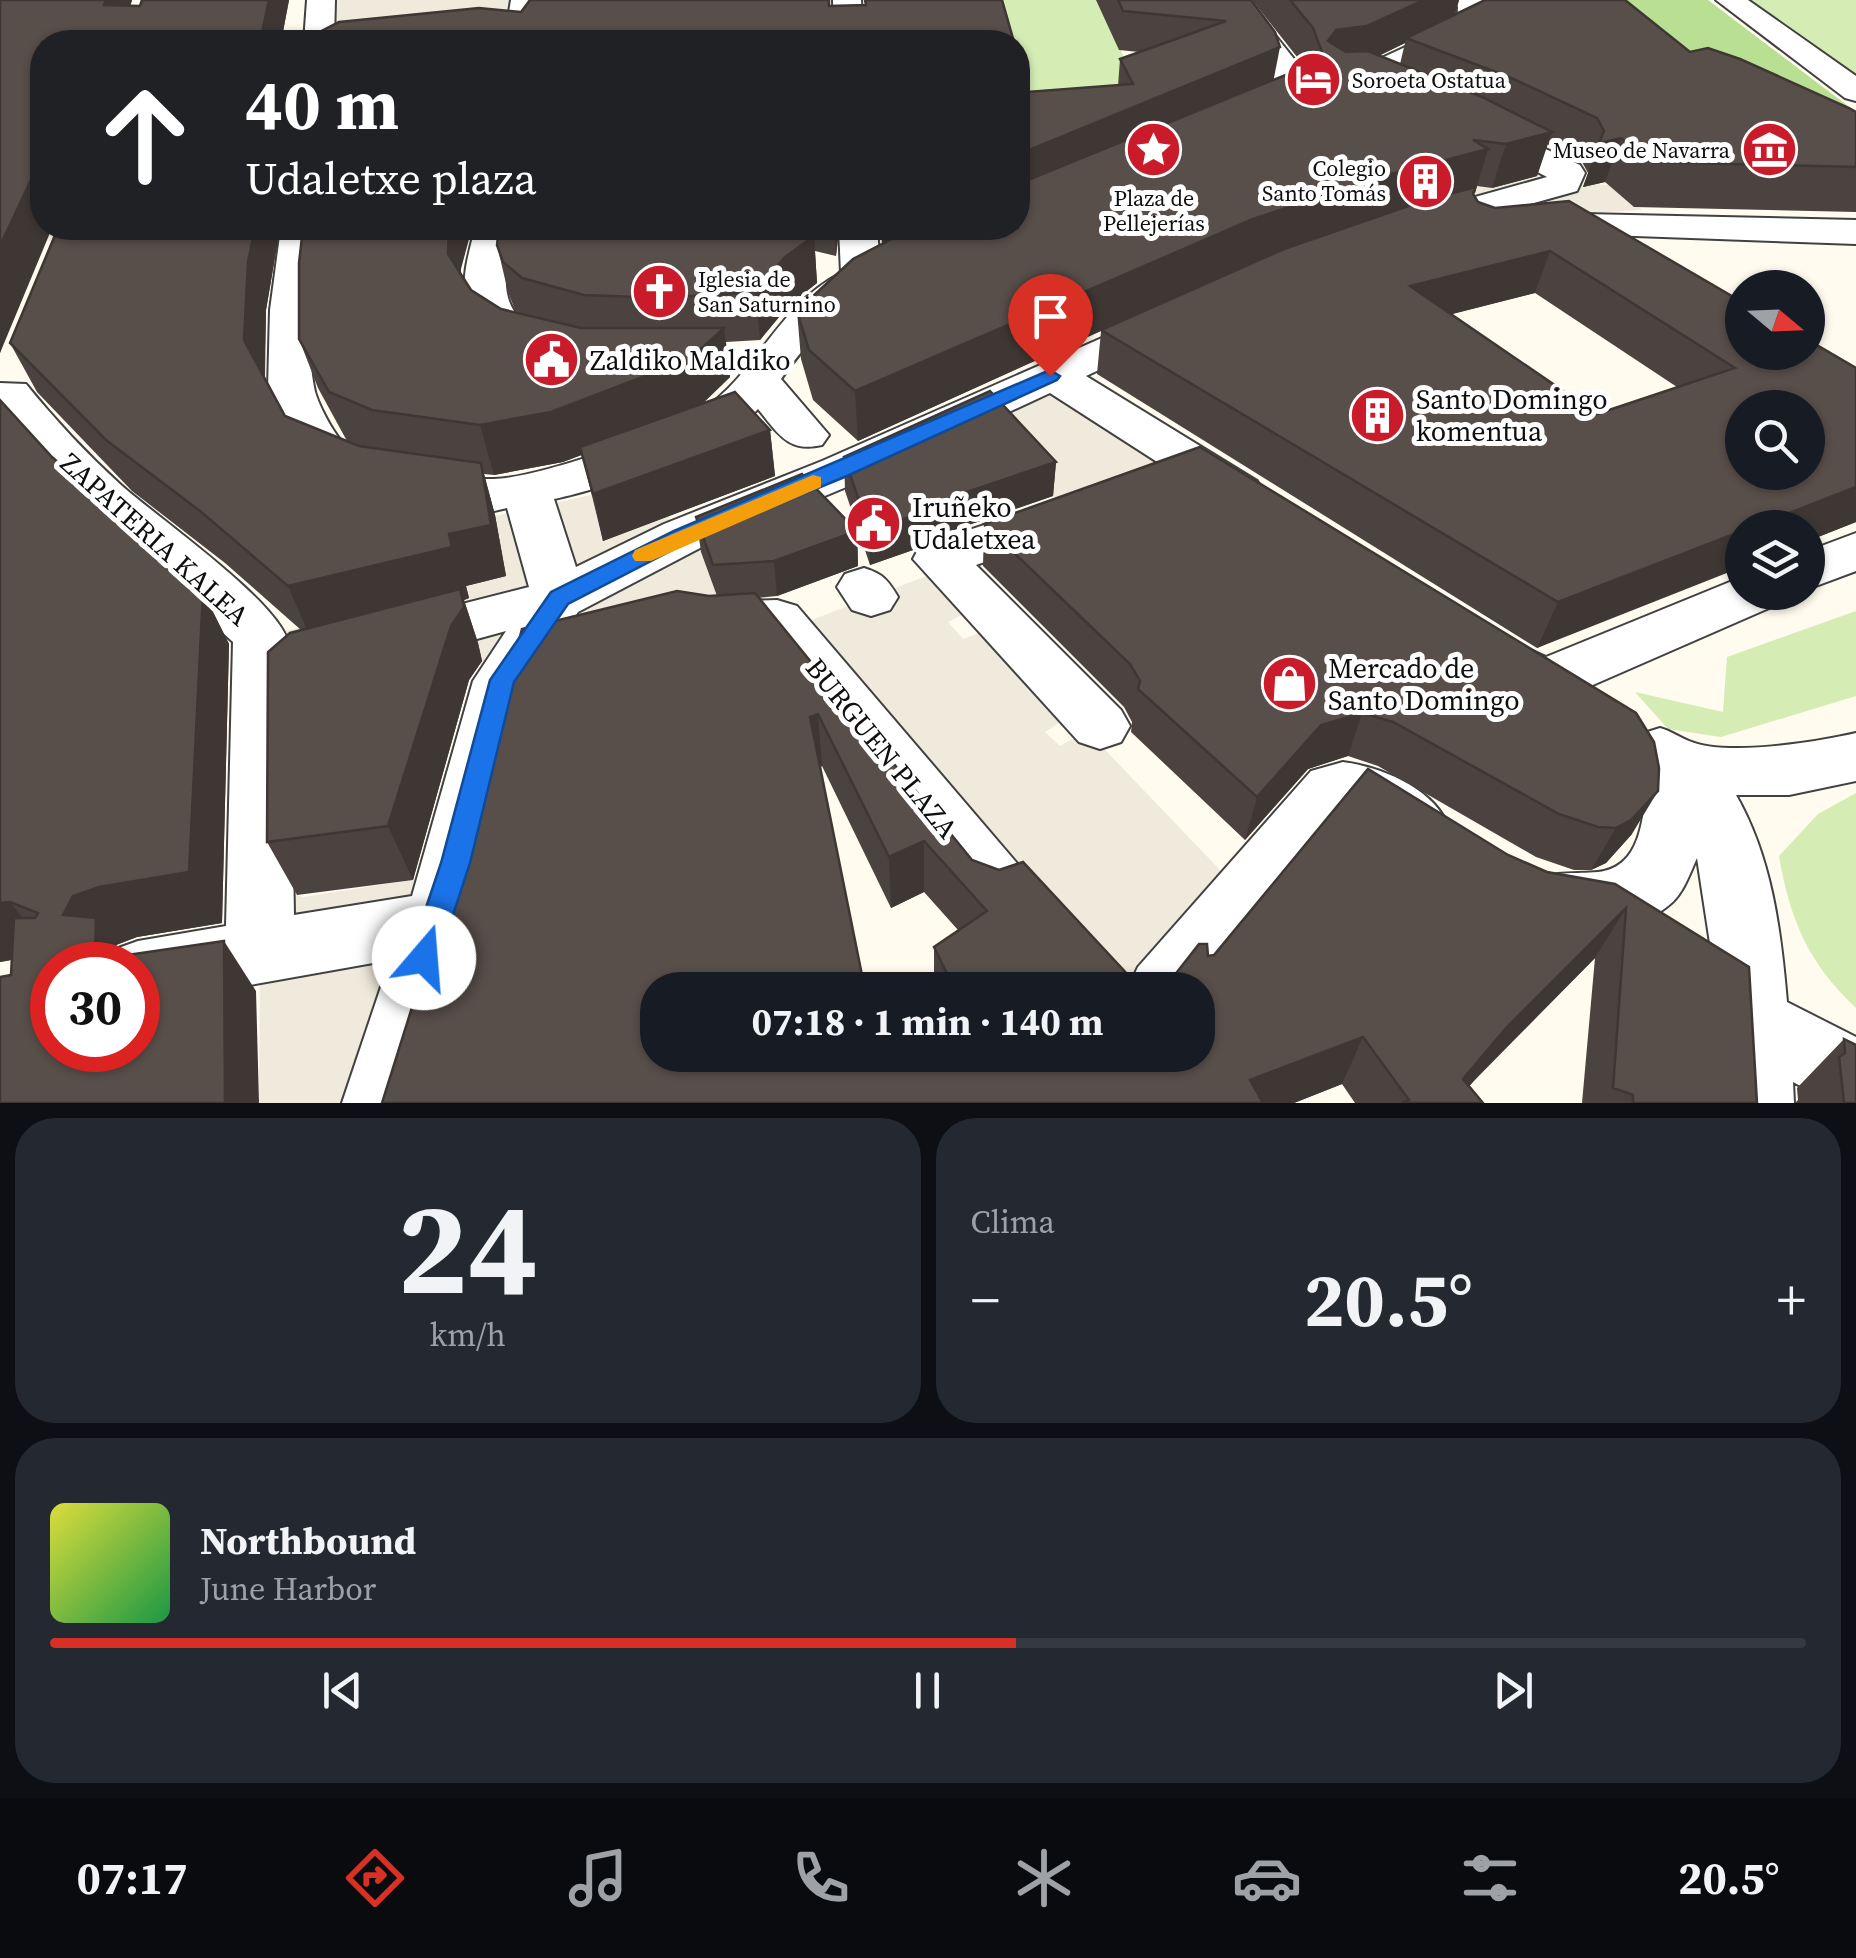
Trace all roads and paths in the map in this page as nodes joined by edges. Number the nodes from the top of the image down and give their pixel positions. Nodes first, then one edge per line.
1 (321, 0) edge
2 (525, 0) edge
3 (848, 0) edge
4 (1232, 0) edge
5 (1467, 0) edge
6 (1730, 0) edge
7 (320, 30) edge
8 (521, 30) edge
9 (849, 30) edge
10 (1856, 92) edge
11 (1294, 94) junction
12 (1448, 116) edge
13 (1214, 132) edge
14 (1621, 224) junction
15 (1856, 232) edge
16 (299, 240) edge
17 (492, 240) edge
18 (858, 240) edge
19 (957, 240) edge
20 (808, 266) edge
21 (1670, 269) edge
22 (860, 278) junction
23 (1191, 310) edge
24 (582, 360) edge
25 (713, 361) edge
26 (765, 368) junction
27 (1069, 385) junction
28 (8, 387) edge
29 (822, 453) junction
30 (1140, 488) edge
31 (527, 492) junction
32 (1088, 507) edge
33 (1282, 520) edge
34 (1856, 551) edge
35 (1825, 564) edge
36 (560, 598) junction
37 (1725, 606) edge
38 (1465, 634) edge
39 (262, 656) junction
40 (1542, 683) junction
41 (1100, 726) dead end
42 (1856, 756) edge
43 (1682, 765) junction
44 (997, 888) edge
45 (435, 922) junction
46 (260, 952) junction
47 (160, 970) edge
48 (1179, 972) edge
49 (1750, 1021) junction
50 (1096, 1072) edge
51 (1856, 1076) edge
52 (380, 1103) edge
53 (1071, 1103) edge
54 (1756, 1103) edge

1 - 7 street
2 - 8 street
3 - 9 street
4 - 11 street
5 - 11 street
6 - 10 street
11 - 13 street
12 - 14 street
14 - 15 street
14 - 21 street
16 - 31 street
17 - 24 street
18 - 22 street
19 - 22 street
20 - 22 street
22 - 26 street
23 - 27 street
25 - 26 street
26 - 29 street
26 - 31 street
27 - 29 street
27 - 30 street
27 - 33 street
28 - 39 street, ZAPATERIA KALEA
29 - 36 street
31 - 36 street
32 - 41 street
34 - 35 street
36 - 39 street
36 - 44 street, BURGUEN PLAZA
36 - 45 street
37 - 40 street
38 - 40 street
39 - 46 street
40 - 43 street
42 - 43 street
43 - 48 street
43 - 49 street
45 - 46 street
45 - 52 street
46 - 47 street
49 - 51 street
49 - 54 street
50 - 53 street

